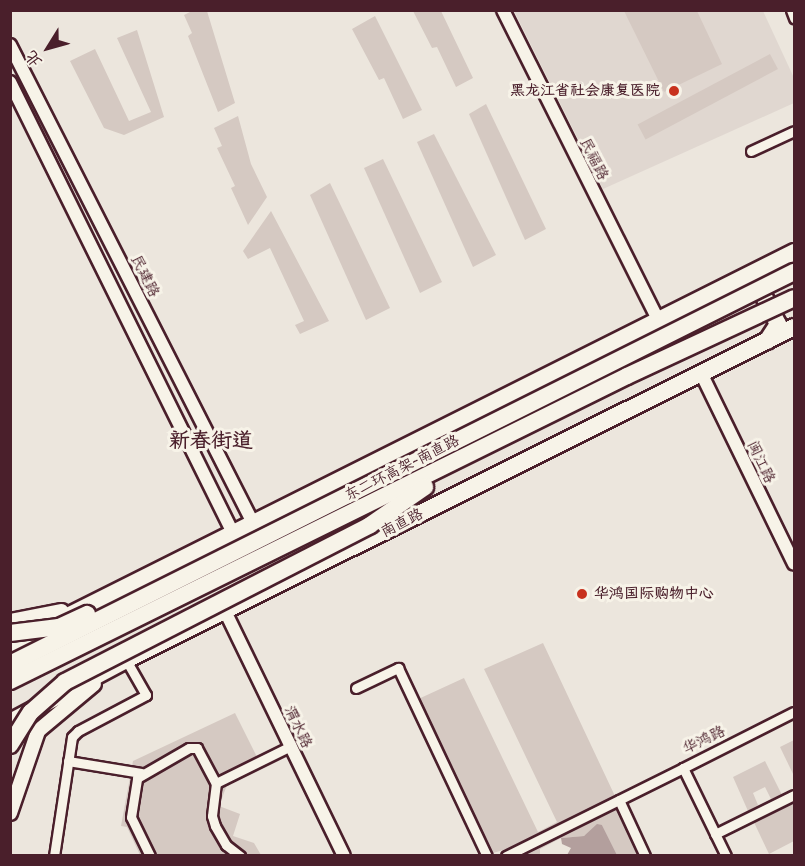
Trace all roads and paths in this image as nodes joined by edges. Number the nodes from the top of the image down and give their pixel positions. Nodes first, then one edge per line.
1 (503, 10) edge
2 (791, 10) edge
3 (795, 18) edge
4 (10, 45) edge
5 (10, 82) edge
6 (795, 131) edge
7 (751, 151) dead end
8 (795, 252) edge
9 (795, 272) edge
10 (737, 279) junction
11 (795, 298) edge
12 (658, 320) junction
13 (795, 327) edge
14 (767, 341) junction
15 (705, 371) junction
16 (459, 439) junction
17 (471, 455) junction
18 (252, 521) junction
19 (232, 531) junction
20 (795, 547) edge
21 (795, 564) edge
22 (79, 608) junction
23 (225, 611) junction
24 (10, 622) edge
25 (10, 633) edge
26 (10, 645) edge
27 (126, 660) junction
28 (10, 663) edge
29 (10, 681) edge
30 (356, 688) dead end
31 (795, 712) edge
32 (10, 722) edge
33 (10, 745) edge
34 (291, 746) junction
35 (68, 761) junction
36 (683, 768) junction
37 (141, 773) junction
38 (216, 783) junction
39 (795, 795) edge
40 (619, 800) junction
41 (10, 813) edge
42 (715, 834) junction
43 (54, 855) edge
44 (150, 855) edge
45 (240, 855) edge
46 (344, 855) edge
47 (488, 855) edge
48 (505, 855) edge
49 (645, 855) edge
50 (726, 855) edge

1 - 12 street, 民福路
2 - 3 street
4 - 18 street, 民建路
5 - 19 street
6 - 7 street
8 - 10 highway
9 - 16 highway, 东二环高架-南直路, bridge
10 - 12 highway
10 - 14 highway
11 - 17 highway, 东二环高架-南直路, bridge
12 - 18 highway
13 - 14 highway, 南直路
14 - 15 highway, 南直路
15 - 20 street, 闽江路
15 - 21 street, 闽江路
15 - 23 highway, 南直路
16 - 25 highway, bridge
16 - 28 highway, 东二环高架-南直路, bridge
17 - 29 highway, 东二环高架-南直路, bridge
17 - 33 highway, bridge
18 - 19 highway
19 - 22 highway
22 - 24 highway
22 - 26 highway
23 - 27 highway, 南直路
23 - 34 street, 渭水路
27 - 32 highway, 南直路
27 - 35 street
27 - 41 main road
30 - 47 street
31 - 36 street, 华鸿路
34 - 38 street
34 - 46 street, 渭水路
35 - 37 street
35 - 43 street
36 - 40 street
36 - 42 street, 华鸿路
37 - 38 street
37 - 44 street
38 - 45 street
39 - 42 street
40 - 48 street
40 - 49 street
42 - 50 street, 华鸿路

